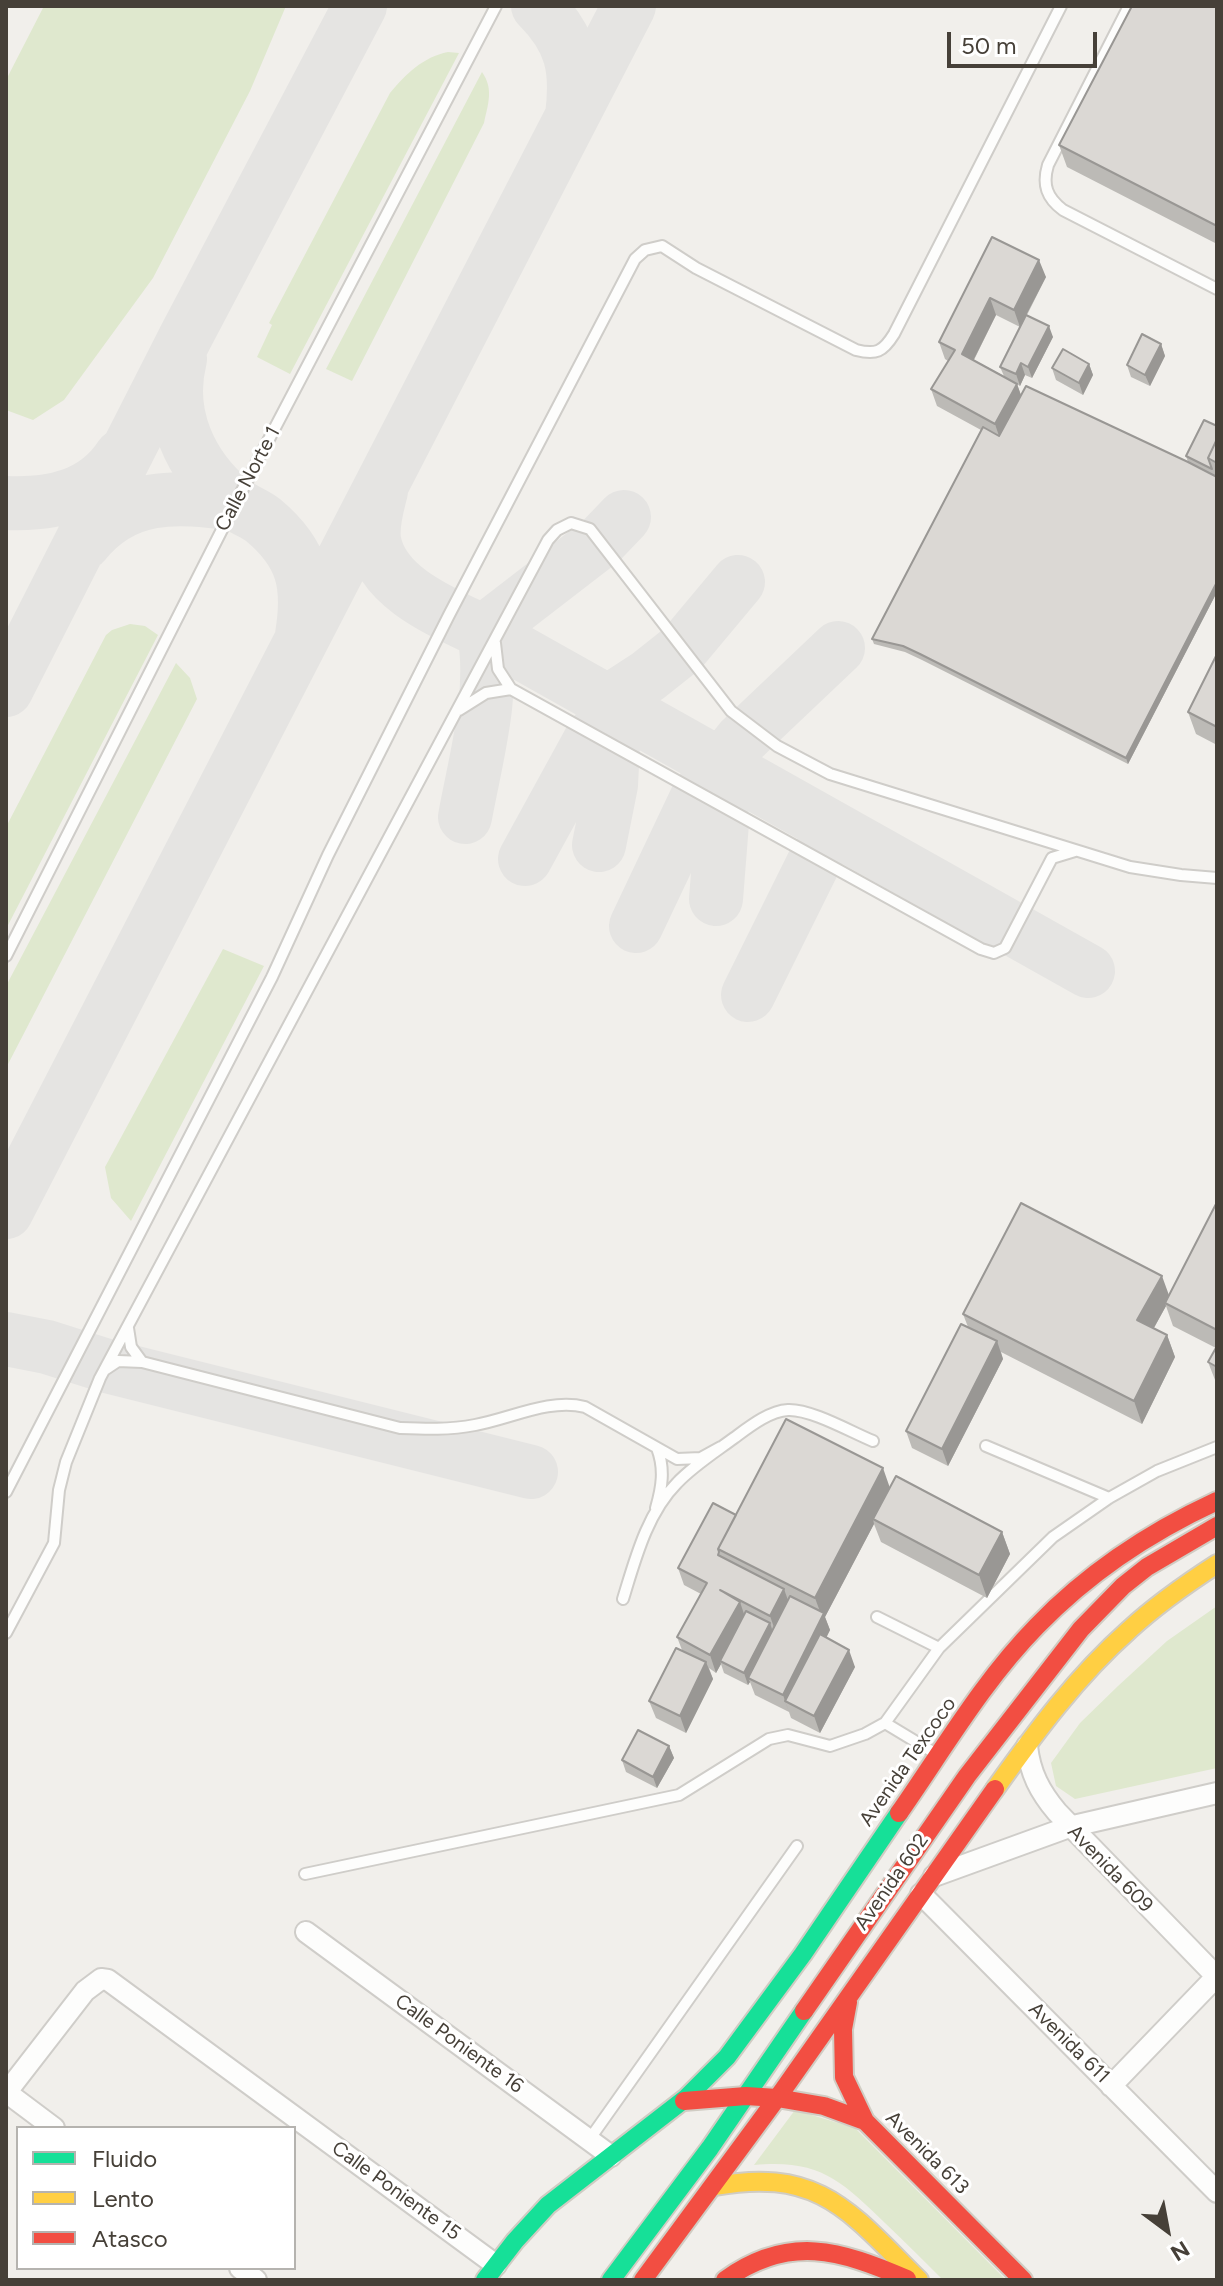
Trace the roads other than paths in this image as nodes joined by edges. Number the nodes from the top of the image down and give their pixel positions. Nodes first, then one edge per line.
1 (496, 6) edge
2 (1061, 6) edge
3 (1129, 6) edge
4 (1217, 289) edge
5 (495, 639) junction
6 (511, 689) junction
7 (455, 713) junction
8 (1039, 839) junction
9 (1077, 851) junction
10 (1052, 858) junction
11 (1217, 878) edge
12 (6, 956) edge
13 (128, 1325) junction
14 (142, 1362) junction
15 (100, 1378) junction
16 (873, 1441) dead end
17 (986, 1446) dead end
18 (721, 1447) junction
19 (1217, 1447) edge
20 (657, 1448) junction
21 (6, 1492) edge
22 (1109, 1498) junction
23 (1217, 1501) edge
24 (654, 1515) junction
25 (1217, 1526) edge
26 (1217, 1564) edge
27 (623, 1599) dead end
28 (877, 1617) dead end
29 (6, 1633) edge
30 (939, 1648) junction
31 (885, 1723) junction
32 (1027, 1746) junction
33 (939, 1756) junction
34 (1217, 1793) edge
35 (1069, 1827) junction
36 (797, 1846) dead end
37 (305, 1874) dead end
38 (934, 1876) junction
39 (921, 1894) junction
40 (306, 1932) dead end
41 (1217, 1976) edge
42 (848, 1997) junction
43 (1111, 2086) junction
44 (6, 2092) edge
45 (746, 2096) junction
46 (777, 2098) junction
47 (684, 2101) junction
48 (865, 2121) junction
49 (51, 2126) edge
50 (589, 2140) junction
51 (611, 2156) junction
52 (715, 2186) junction
53 (1217, 2192) edge
54 (493, 2275) edge
55 (611, 2280) edge
56 (643, 2280) edge
57 (725, 2280) edge
58 (910, 2280) edge
59 (919, 2280) edge
60 (1023, 2280) edge

1 - 12 lane, Calle Norte 1
2 - 21 lane
3 - 4 lane
5 - 6 lane
5 - 7 lane
5 - 8 lane
6 - 7 lane
6 - 10 lane
7 - 13 lane
8 - 9 lane
8 - 10 lane
9 - 10 lane
9 - 11 lane
13 - 14 lane
13 - 15 lane
14 - 15 lane
14 - 20 lane
15 - 29 lane
16 - 18 lane
17 - 22 lane
18 - 20 lane
18 - 24 lane
19 - 22 lane
20 - 24 lane
22 - 30 lane
23 - 33 main road, Avenida Texcoco
24 - 27 lane
25 - 45 main road, Avenida 602
26 - 32 main road, Avenida 602
28 - 30 lane
30 - 31 lane
31 - 33 lane
31 - 37 lane
32 - 35 street, Avenida 609
32 - 38 main road, Avenida 602
33 - 47 main road, Avenida Texcoco
34 - 35 street, Avenida 602
35 - 38 street, Avenida 602
35 - 41 street, Avenida 609
36 - 50 lane
38 - 39 main road, Avenida 602
39 - 42 main road, Avenida 602
39 - 43 street, Avenida 611
40 - 50 street, Calle Poniente 16
41 - 43 street
42 - 46 main road, Avenida 602
42 - 48 main road
43 - 53 street, Avenida 611
44 - 49 street
44 - 54 street, Calle Poniente 15
45 - 46 main road, Avenida 613
45 - 47 main road
45 - 55 main road, Avenida 602
46 - 48 main road, Avenida 613
46 - 52 main road, Avenida 602
47 - 51 main road, Avenida Texcoco
48 - 60 main road, Avenida 613
50 - 51 street, Calle Poniente 16
51 - 54 main road, Avenida Texcoco
52 - 56 main road, Avenida 602
52 - 59 main road
57 - 58 main road

